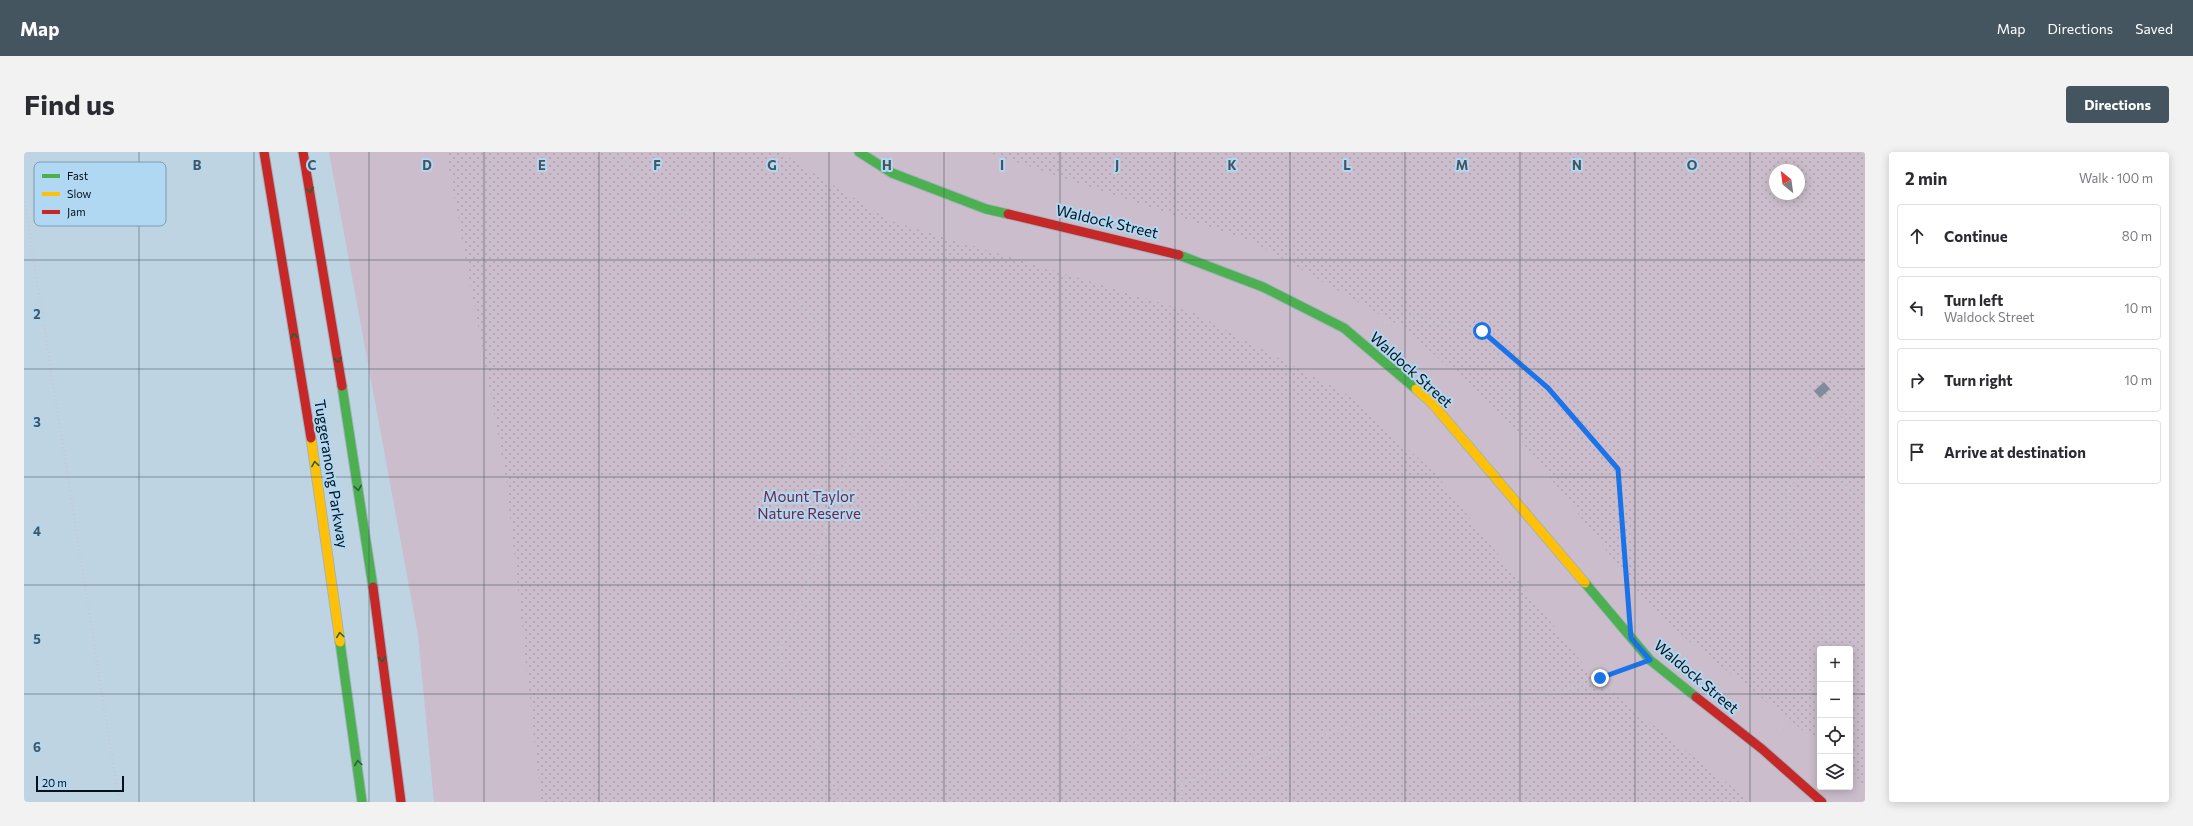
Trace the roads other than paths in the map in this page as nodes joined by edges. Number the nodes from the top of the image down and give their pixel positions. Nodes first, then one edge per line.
1 (264, 152) edge
2 (303, 152) edge
3 (859, 152) edge
4 (362, 802) edge
5 (401, 802) edge
6 (1822, 802) edge

4 -> 1 main road, Tuggeranong Parkway
2 -> 5 main road, Tuggeranong Parkway
3 - 6 main road, Waldock Street

